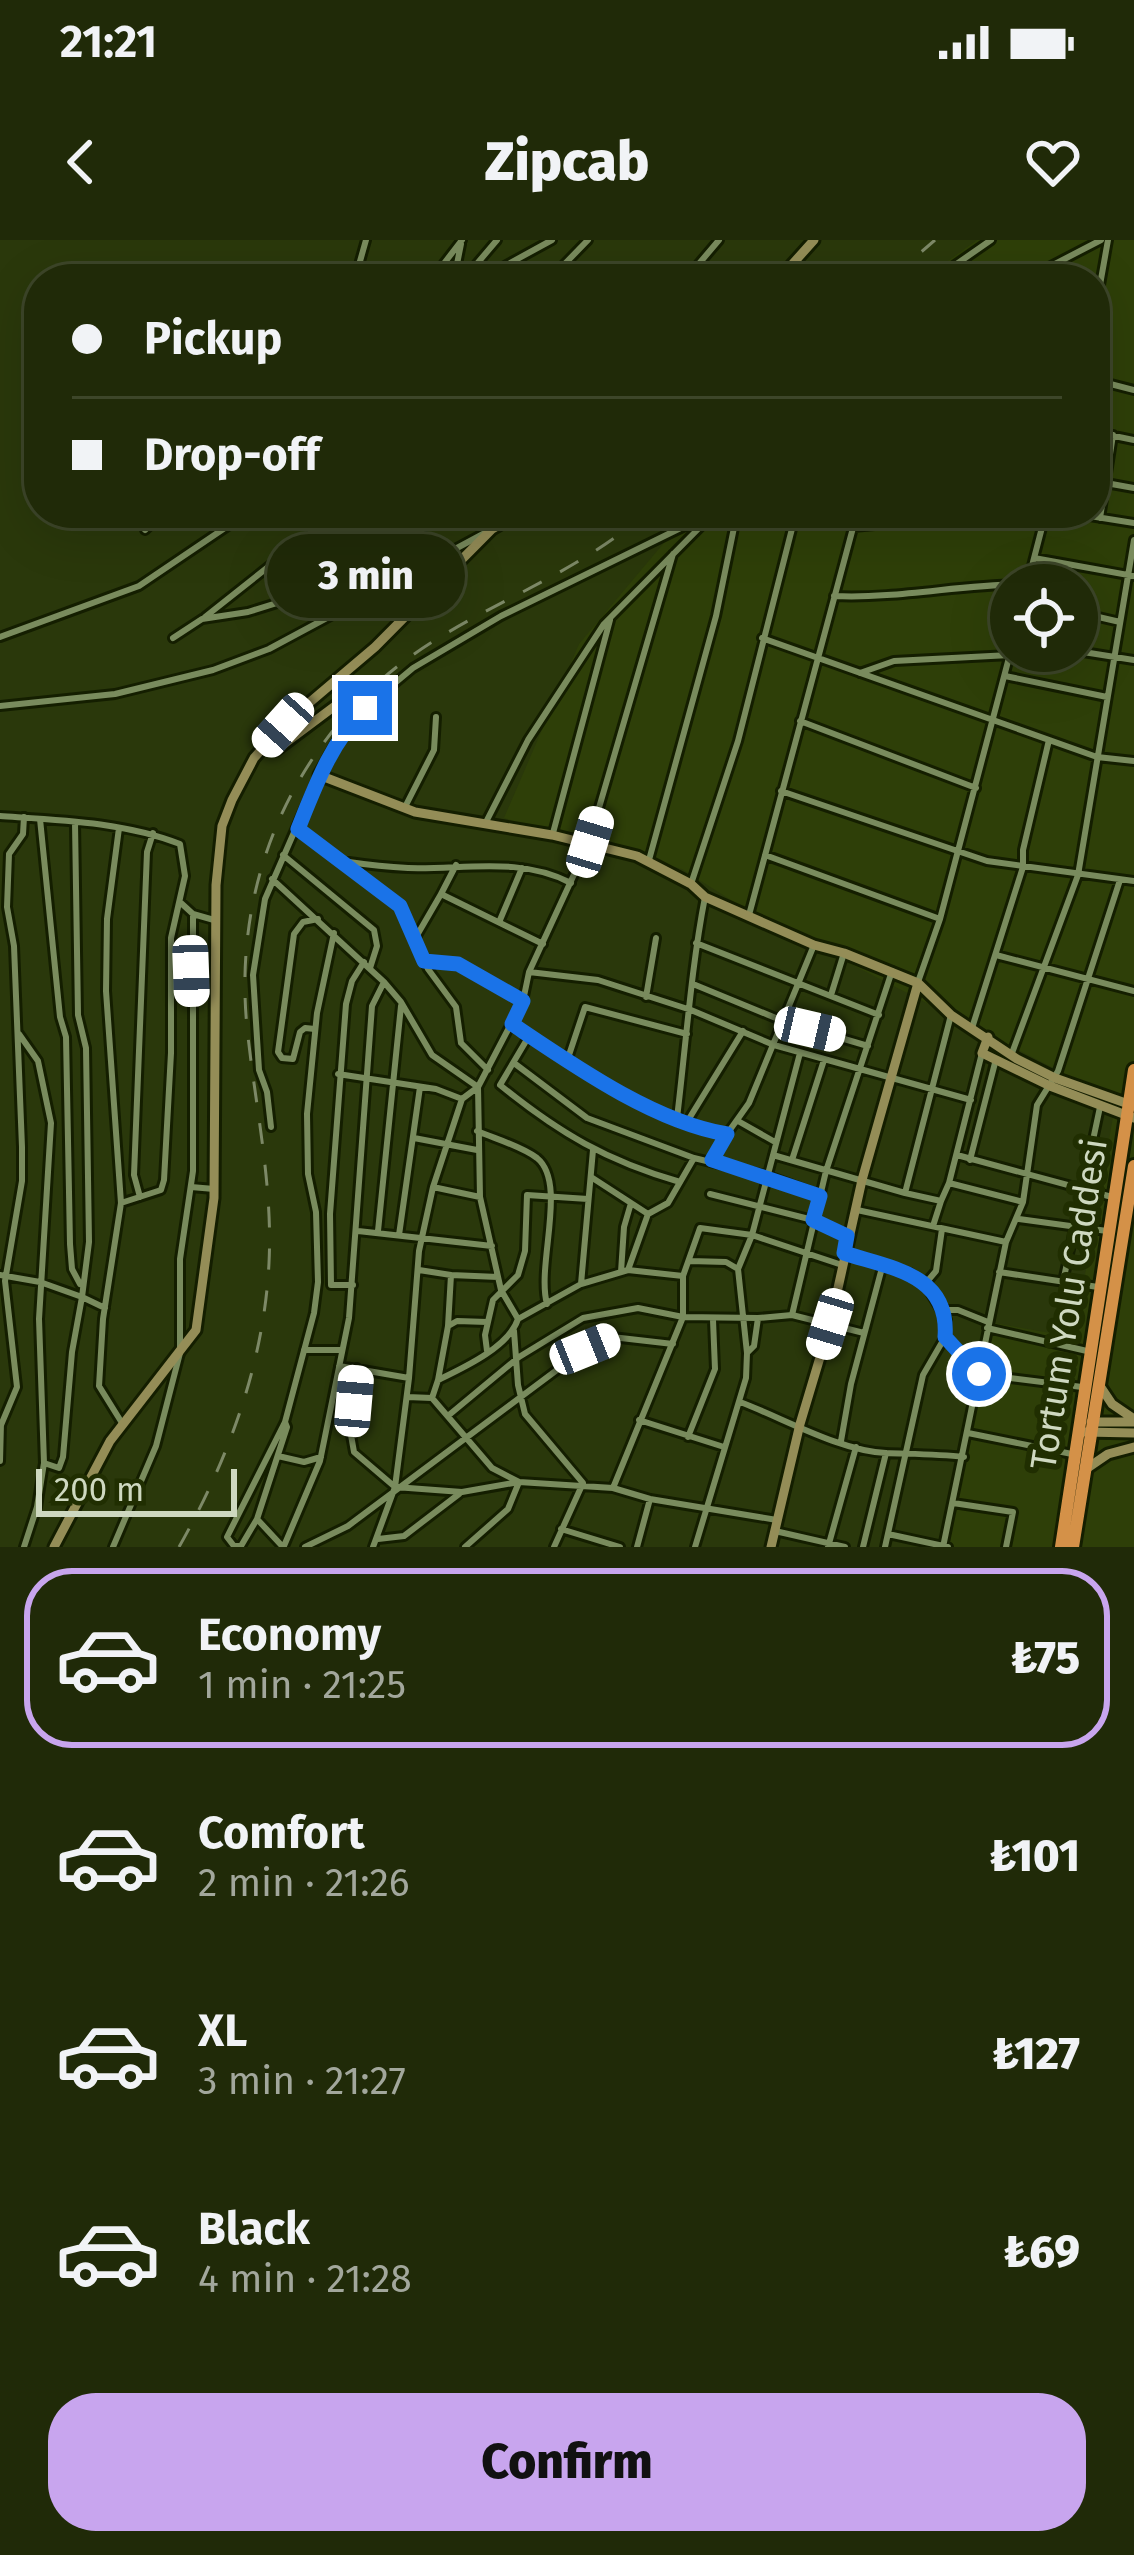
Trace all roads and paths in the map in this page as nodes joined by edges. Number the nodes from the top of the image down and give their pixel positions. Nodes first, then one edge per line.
1 (497, 240) edge
2 (552, 240) edge
3 (588, 240) edge
4 (719, 240) edge
5 (814, 240) edge
6 (991, 240) edge
7 (1105, 240) edge
8 (444, 264) edge
9 (457, 264) edge
10 (477, 264) edge
11 (508, 264) edge
12 (565, 264) edge
13 (699, 264) edge
14 (792, 264) edge
15 (961, 264) edge
16 (1056, 264) edge
17 (1110, 434) edge
18 (1113, 435) junction
19 (1134, 440) edge
20 (1110, 456) edge
21 (225, 528) edge
22 (324, 528) edge
23 (359, 528) edge
24 (423, 528) edge
25 (495, 528) edge
26 (682, 528) edge
27 (696, 528) edge
28 (734, 528) edge
29 (792, 528) edge
30 (852, 528) edge
31 (1042, 528) edge
32 (492, 530) junction
33 (1134, 540) edge
34 (673, 554) junction
35 (1034, 558) junction
36 (1032, 564) edge
37 (350, 571) junction
38 (1131, 576) edge
39 (990, 584) edge
40 (382, 588) junction
41 (319, 593) junction
42 (834, 596) junction
43 (611, 616) junction
44 (1098, 617) edge
45 (202, 619) junction
46 (1120, 622) junction
47 (0, 637) edge
48 (173, 638) dead end
49 (762, 638) junction
50 (990, 654) edge
51 (1098, 654) edge
52 (1114, 657) junction
53 (817, 660) junction
54 (1134, 660) edge
55 (1006, 672) edge
56 (859, 674) junction
57 (1005, 676) junction
58 (1107, 697) junction
59 (0, 706) edge
60 (365, 708) junction
61 (436, 717) dead end
62 (800, 721) junction
63 (994, 721) junction
64 (1049, 740) junction
65 (264, 746) junction
66 (1096, 757) junction
67 (1134, 760) edge
68 (319, 775) junction
69 (976, 788) junction
70 (781, 791) junction
71 (405, 808) junction
72 (0, 816) edge
73 (24, 818) junction
74 (40, 819) junction
75 (486, 822) junction
76 (75, 823) junction
77 (118, 828) junction
78 (298, 829) junction
79 (153, 833) junction
80 (552, 835) junction
81 (590, 842) junction
82 (4, 853) edge
83 (958, 853) junction
84 (283, 854) junction
85 (764, 855) junction
86 (649, 860) junction
87 (346, 862) junction
88 (457, 864) junction
89 (1023, 867) junction
90 (522, 868) junction
91 (1078, 874) junction
92 (272, 879) junction
93 (1120, 880) junction
94 (1134, 881) edge
95 (571, 883) junction
96 (692, 884) junction
97 (441, 894) junction
98 (705, 897) junction
99 (181, 903) junction
100 (193, 914) junction
101 (748, 916) junction
102 (318, 919) junction
103 (940, 919) junction
104 (215, 920) junction
105 (500, 921) junction
106 (334, 933) junction
107 (416, 937) junction
108 (656, 938) dead end
109 (696, 943) junction
110 (543, 944) junction
111 (814, 945) junction
112 (844, 952) junction
113 (996, 955) junction
114 (424, 961) junction
115 (367, 965) junction
116 (1044, 968) junction
117 (892, 971) junction
118 (529, 972) junction
119 (1088, 979) junction
120 (384, 982) junction
121 (799, 982) junction
122 (918, 983) junction
123 (693, 984) junction
124 (1134, 991) edge
125 (830, 996) junction
126 (646, 997) junction
127 (523, 1001) junction
128 (401, 1002) junction
129 (692, 1010) junction
130 (879, 1015) junction
131 (951, 1015) junction
132 (784, 1021) junction
133 (512, 1024) junction
134 (972, 1028) junction
135 (316, 1029) junction
136 (17, 1031) junction
137 (743, 1031) junction
138 (687, 1034) junction
139 (529, 1036) junction
140 (988, 1037) junction
141 (774, 1045) junction
142 (868, 1046) junction
143 (800, 1053) junction
144 (982, 1053) junction
145 (824, 1060) junction
146 (1005, 1060) junction
147 (567, 1061) junction
148 (514, 1063) junction
149 (488, 1070) junction
150 (858, 1071) junction
151 (338, 1074) junction
152 (893, 1076) junction
153 (1133, 1077) edge
154 (366, 1080) junction
155 (1053, 1082) junction
156 (395, 1085) junction
157 (420, 1087) junction
158 (478, 1087) junction
159 (934, 1088) junction
160 (462, 1099) junction
161 (971, 1100) junction
162 (1105, 1106) junction
163 (1131, 1111) edge
164 (677, 1118) junction
165 (738, 1121) junction
166 (687, 1122) junction
167 (271, 1127) dead end
168 (477, 1131) junction
169 (727, 1134) junction
170 (1124, 1137) junction
171 (414, 1138) junction
172 (447, 1142) junction
173 (776, 1142) junction
174 (477, 1150) junction
175 (593, 1150) junction
176 (772, 1154) junction
177 (956, 1155) junction
178 (694, 1157) junction
179 (712, 1160) junction
180 (792, 1160) junction
181 (970, 1160) junction
182 (1134, 1166) edge
183 (826, 1171) junction
184 (1025, 1174) junction
185 (768, 1176) junction
186 (590, 1177) junction
187 (862, 1180) junction
188 (680, 1182) junction
189 (949, 1184) junction
190 (191, 1186) junction
191 (433, 1186) junction
192 (1080, 1188) junction
193 (214, 1189) junction
194 (710, 1193) dead end
195 (905, 1193) junction
196 (1126, 1195) edge
197 (551, 1196) junction
198 (820, 1196) junction
199 (140, 1197) junction
200 (480, 1197) junction
201 (588, 1199) junction
202 (941, 1201) junction
203 (1023, 1202) junction
204 (121, 1203) junction
205 (631, 1203) junction
206 (759, 1208) junction
207 (854, 1209) junction
208 (648, 1214) junction
209 (1017, 1218) junction
210 (813, 1220) junction
211 (1073, 1225) junction
212 (938, 1227) junction
213 (358, 1231) junction
214 (378, 1232) junction
215 (1111, 1232) junction
216 (399, 1235) junction
217 (752, 1235) junction
218 (847, 1236) junction
219 (423, 1238) junction
220 (1006, 1242) junction
221 (492, 1246) junction
222 (806, 1256) junction
223 (843, 1259) junction
224 (688, 1261) junction
225 (883, 1264) junction
226 (418, 1269) junction
227 (738, 1269) junction
228 (624, 1271) junction
229 (999, 1272) junction
230 (3, 1275) edge
231 (451, 1275) junction
232 (683, 1276) junction
233 (500, 1277) junction
234 (40, 1282) junction
235 (1063, 1282) junction
236 (581, 1284) junction
237 (925, 1284) junction
238 (354, 1285) junction
239 (1101, 1288) junction
240 (501, 1290) junction
241 (82, 1292) junction
242 (548, 1304) junction
243 (106, 1308) junction
244 (942, 1310) junction
245 (792, 1315) junction
246 (683, 1317) junction
247 (742, 1317) junction
248 (758, 1318) junction
249 (518, 1319) junction
250 (713, 1319) junction
251 (487, 1322) junction
252 (830, 1324) junction
253 (987, 1325) junction
254 (448, 1326) junction
255 (514, 1330) junction
256 (864, 1333) junction
257 (945, 1337) junction
258 (673, 1344) junction
259 (303, 1350) junction
260 (342, 1350) junction
261 (487, 1352) junction
262 (747, 1352) junction
263 (1091, 1352) junction
264 (180, 1353) junction
265 (519, 1357) junction
266 (339, 1366) junction
267 (357, 1368) junction
268 (979, 1374) junction
269 (409, 1378) junction
270 (438, 1380) junction
271 (1093, 1387) junction
272 (519, 1395) junction
273 (406, 1397) junction
274 (432, 1398) junction
275 (740, 1402) junction
276 (449, 1415) junction
277 (639, 1420) junction
278 (1134, 1420) edge
279 (285, 1421) junction
280 (1, 1422) edge
281 (122, 1424) junction
282 (800, 1424) junction
283 (1087, 1427) junction
284 (968, 1433) junction
285 (1134, 1433) edge
286 (465, 1437) junction
287 (688, 1437) junction
288 (841, 1442) junction
289 (724, 1447) junction
290 (856, 1447) junction
291 (1134, 1447) edge
292 (906, 1450) junction
293 (886, 1453) junction
294 (1075, 1455) junction
295 (278, 1456) junction
296 (321, 1457) junction
297 (964, 1457) junction
298 (0, 1461) edge
299 (44, 1463) junction
300 (1086, 1469) junction
301 (519, 1482) junction
302 (583, 1483) junction
303 (395, 1487) junction
304 (613, 1488) junction
305 (462, 1492) junction
306 (650, 1499) junction
307 (953, 1504) junction
308 (704, 1509) junction
309 (256, 1520) junction
310 (776, 1525) junction
311 (561, 1529) junction
312 (888, 1534) junction
313 (586, 1535) junction
314 (375, 1543) edge
315 (828, 1545) edge
316 (24, 1547) edge
317 (54, 1547) edge
318 (113, 1547) edge
319 (284, 1547) edge
320 (305, 1547) edge
321 (465, 1547) edge
322 (554, 1547) edge
323 (583, 1547) edge
324 (620, 1547) edge
325 (637, 1547) edge
326 (695, 1547) edge
327 (771, 1547) edge
328 (845, 1547) edge
329 (863, 1547) edge
330 (885, 1547) edge
331 (945, 1547) edge
332 (1006, 1547) edge
333 (1060, 1547) edge
334 (1073, 1547) edge

1 - 10 street
2 - 11 street
3 - 12 street
4 - 13 street
5 - 14 street
6 - 15 street
7 - 16 street
8 - 9 street
17 - 18 street
18 - 19 street
18 - 20 street
21 - 47 street
22 - 45 street
23 - 37 street
24 - 37 street
25 - 32 street
26 - 60 street
27 - 34 street
28 - 86 street
29 - 49 street
30 - 42 street
31 - 35 street
32 - 40 street
32 - 65 street
33 - 38 street
34 - 43 street
34 - 81 street
35 - 36 street
35 - 38 street
37 - 41 street
38 - 46 street
39 - 42 street
40 - 41 street
40 - 59 street
41 - 45 street
42 - 53 street
43 - 75 street
43 - 80 street
44 - 46 street
45 - 48 street
46 - 52 street
49 - 53 street
49 - 96 street
50 - 56 street
51 - 52 street
52 - 54 street
52 - 58 street
53 - 56 street
53 - 62 street
55 - 57 street
56 - 63 street
57 - 58 street
57 - 63 street
58 - 66 street
60 - 65 street
60 - 68 street
61 - 71 street
62 - 69 street
62 - 70 street
63 - 64 street
63 - 69 street
64 - 66 street
64 - 89 street
65 - 104 street
66 - 67 street
66 - 91 street
68 - 71 street
68 - 78 street
69 - 83 street
70 - 83 street
70 - 85 street
71 - 75 street
72 - 73 street
73 - 74 street
73 - 82 street
74 - 76 street
74 - 241 street
75 - 80 street
76 - 77 street
76 - 241 street
77 - 79 street
77 - 204 street
78 - 84 street
78 - 87 street
79 - 99 street
79 - 199 street
80 - 81 street
81 - 86 street
81 - 95 street
82 - 136 street
83 - 89 street
83 - 103 street
84 - 92 street
84 - 115 street
85 - 101 street
85 - 103 street
86 - 96 street
87 - 88 street
87 - 107 street
88 - 90 street
88 - 97 street
89 - 91 street
89 - 113 street
90 - 95 street
90 - 105 street
91 - 93 street
91 - 116 street
92 - 102 street
92 - 167 street
93 - 94 street
93 - 119 street
95 - 110 street
96 - 98 street
97 - 105 street
97 - 107 street
98 - 101 street
98 - 109 street
99 - 100 street
99 - 199 street
100 - 104 street
100 - 190 street
101 - 111 street
102 - 106 street
102 - 135 street
103 - 122 street
104 - 193 street
105 - 110 street
106 - 115 street
106 - 135 street
107 - 114 street
108 - 126 street
109 - 121 street
109 - 123 street
110 - 118 street
111 - 112 street
111 - 121 street
112 - 117 street
112 - 125 street
113 - 116 street
113 - 134 street
114 - 127 street
114 - 149 street
115 - 120 street
115 - 151 street
116 - 119 street
116 - 146 street
117 - 122 street
117 - 130 street
118 - 126 street
118 - 127 street
119 - 124 street
119 - 155 street
120 - 128 street
120 - 154 street
121 - 125 street
121 - 132 street
122 - 131 street
122 - 152 street
123 - 129 street
123 - 132 street
125 - 130 street
126 - 129 street
127 - 133 street
128 - 156 street
128 - 158 street
129 - 137 street
129 - 138 street
130 - 142 street
131 - 134 street
131 - 159 street
132 - 141 street
132 - 142 street
133 - 139 street
133 - 149 street
134 - 140 street
135 - 259 street
136 - 230 street
136 - 234 street
137 - 141 street
137 - 166 street
138 - 147 street
138 - 164 street
139 - 147 street
139 - 148 street
140 - 144 street
140 - 146 street
141 - 143 street
141 - 165 street
142 - 150 street
143 - 145 street
143 - 173 street
144 - 146 street
144 - 161 street
145 - 150 street
145 - 180 street
146 - 155 street
146 - 181 street
147 - 164 street
148 - 175 street
148 - 178 street
149 - 158 street
150 - 152 street
150 - 183 street
151 - 154 street
151 - 238 street
152 - 159 street
152 - 187 street
153 - 162 street
153 - 163 highway, Tortum Yolu Caddesi
154 - 156 street
154 - 213 street
155 - 162 street
155 - 184 street
156 - 157 street
156 - 214 street
157 - 160 street
157 - 171 street
158 - 160 street
158 - 168 street
159 - 161 street
159 - 195 street
160 - 172 street
161 - 177 street
162 - 163 street
162 - 170 street
162 - 192 street
163 - 170 highway, Tortum Yolu Caddesi
164 - 166 street
165 - 169 street
165 - 173 street
166 - 169 street
168 - 174 street
168 - 197 street
169 - 179 street
170 - 196 highway, Tortum Yolu Caddesi
171 - 172 street
171 - 216 street
172 - 174 street
172 - 191 street
173 - 176 street
174 - 200 street
175 - 186 street
175 - 188 street
176 - 180 street
176 - 185 street
177 - 181 street
177 - 189 street
178 - 179 street
178 - 188 street
179 - 185 street
180 - 183 street
181 - 184 street
182 - 196 highway, Tortum Yolu Caddesi
183 - 187 street
183 - 198 street
184 - 192 street
184 - 203 street
185 - 198 street
185 - 206 street
186 - 201 street
186 - 205 street
187 - 195 street
187 - 207 street
188 - 208 street
189 - 202 street
189 - 203 street
190 - 193 street
190 - 264 street
191 - 200 street
191 - 219 street
192 - 196 street
192 - 211 street
193 - 264 street
194 - 206 street
195 - 202 street
196 - 215 highway, Tortum Yolu Caddesi
196 - 271 highway, Tortum Yolu Caddesi
197 - 201 street
197 - 240 street
197 - 242 street
198 - 210 street
199 - 204 street
200 - 221 street
201 - 236 street
202 - 212 street
203 - 209 street
204 - 243 street
205 - 208 street
205 - 228 street
206 - 210 street
206 - 217 street
207 - 212 street
207 - 218 street
208 - 228 street
209 - 211 street
209 - 220 street
210 - 218 street
210 - 222 street
211 - 215 street
211 - 235 street
212 - 220 street
212 - 237 street
213 - 214 street
213 - 238 street
214 - 216 street
215 - 239 highway, Tortum Yolu Caddesi
216 - 219 street
217 - 222 street
217 - 224 street
217 - 227 street
218 - 223 street
219 - 221 street
219 - 226 street
220 - 229 street
221 - 233 street
222 - 223 street
222 - 245 street
223 - 225 street
223 - 252 street
224 - 227 street
224 - 232 street
225 - 237 street
225 - 256 street
226 - 231 street
226 - 269 street
227 - 247 street
228 - 232 street
228 - 236 street
229 - 235 street
229 - 253 street
230 - 234 street
230 - 280 street
231 - 233 street
231 - 254 street
232 - 246 street
233 - 240 street
234 - 241 street
234 - 299 street
235 - 239 street
236 - 242 street
237 - 244 street
238 - 260 street
239 - 263 highway, Tortum Yolu Caddesi
240 - 249 street
240 - 251 street
241 - 243 street
241 - 299 street
242 - 249 street
243 - 281 street
244 - 253 street
244 - 257 street
245 - 248 street
245 - 252 street
246 - 250 street
246 - 258 street
246 - 265 street
247 - 248 street
247 - 250 street
247 - 262 street
248 - 262 street
249 - 255 street
250 - 287 street
251 - 254 street
251 - 261 street
252 - 256 street
252 - 282 street
253 - 263 street
253 - 268 street
254 - 270 street
255 - 261 street
255 - 265 street
256 - 288 street
257 - 268 street
257 - 292 street
258 - 272 street
258 - 277 street
259 - 260 street
259 - 279 street
260 - 266 street
261 - 270 street
262 - 275 street
263 - 271 highway, Tortum Yolu Caddesi
264 - 281 street
264 - 318 street
265 - 272 street
265 - 276 street
266 - 267 street
266 - 296 street
267 - 269 street
267 - 303 street
268 - 271 street
268 - 284 street
269 - 273 street
270 - 274 street
271 - 278 street
271 - 283 highway, Tortum Yolu Caddesi
272 - 286 street
272 - 302 street
273 - 274 street
273 - 303 street
274 - 276 street
275 - 282 street
275 - 289 street
276 - 286 street
277 - 287 street
277 - 304 street
278 - 283 street
279 - 295 street
279 - 309 street
280 - 298 street
281 - 317 street
282 - 288 street
282 - 310 street
283 - 285 street
283 - 294 highway, Tortum Yolu Caddesi
283 - 300 highway, Tortum Yolu Caddesi
284 - 294 street
284 - 297 street
286 - 301 street
286 - 303 street
287 - 289 street
288 - 290 street
289 - 308 street
290 - 293 street
290 - 315 street
291 - 300 street
292 - 293 street
292 - 297 street
292 - 312 street
293 - 329 street
294 - 333 highway, Tortum Yolu Caddesi
295 - 296 street
295 - 309 street
296 - 319 street
297 - 307 street
299 - 316 street
300 - 334 highway, Tortum Yolu Caddesi
301 - 302 street
301 - 305 street
301 - 321 street
302 - 304 street
302 - 311 street
303 - 305 street
303 - 314 street
303 - 320 street
304 - 306 street
305 - 314 street
306 - 308 street
306 - 325 street
307 - 331 street
307 - 332 street
308 - 310 street
308 - 326 street
309 - 319 street
310 - 315 street
310 - 327 street
311 - 313 street
311 - 322 street
312 - 330 street
312 - 331 street
313 - 323 street
313 - 324 street
315 - 328 street

